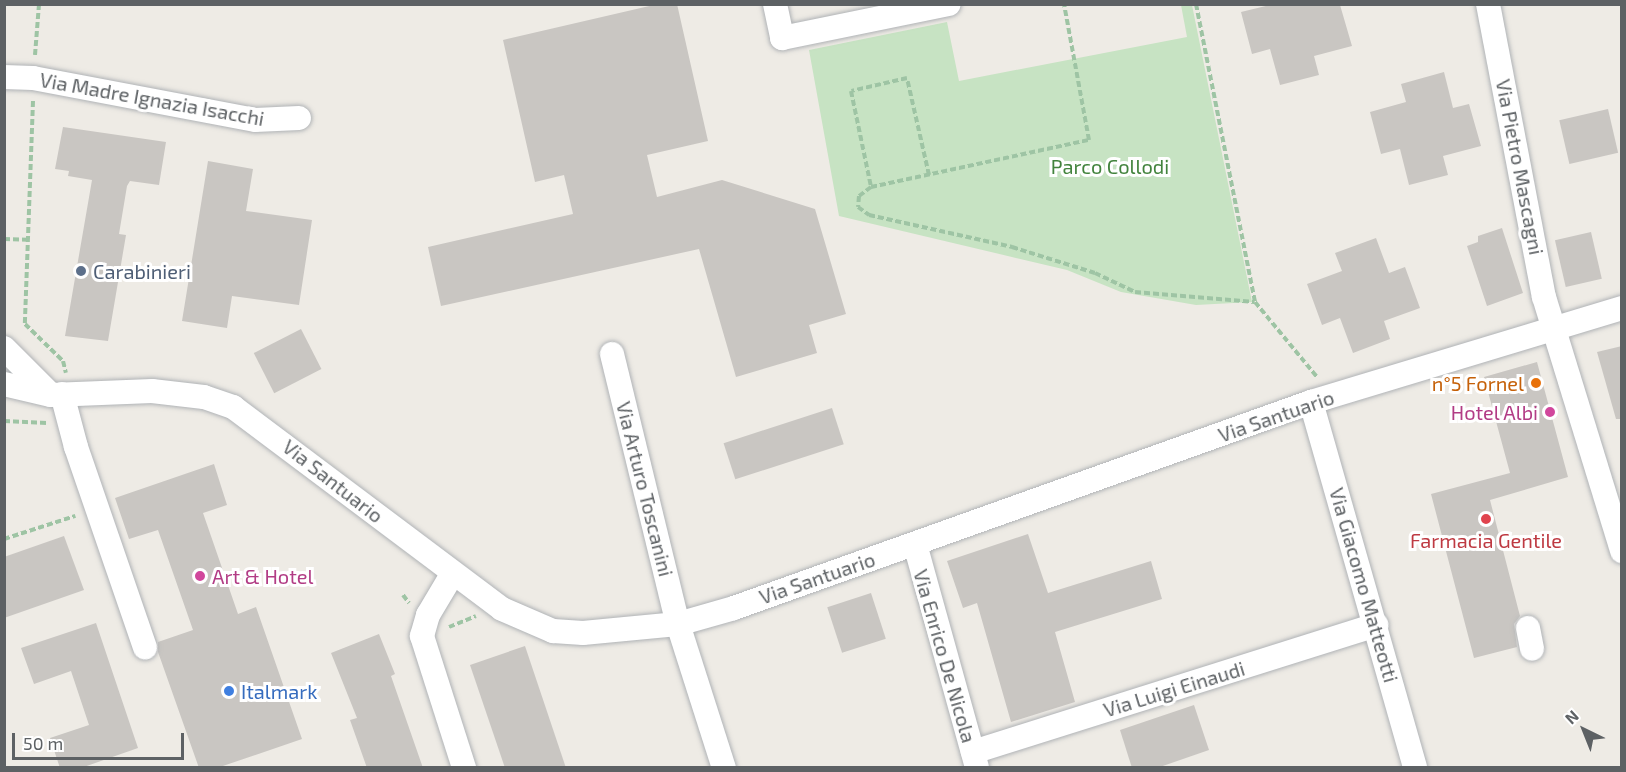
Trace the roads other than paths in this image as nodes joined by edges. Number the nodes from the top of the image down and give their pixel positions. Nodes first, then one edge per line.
1 (775, 4) edge
2 (948, 4) edge
3 (1488, 4) edge
4 (4, 77) edge
5 (299, 118) dead end
6 (1622, 308) edge
7 (1552, 328) junction
8 (4, 348) edge
9 (612, 354) dead end
10 (4, 384) edge
11 (57, 395) junction
12 (1323, 399) junction
13 (915, 544) junction
14 (1622, 551) edge
15 (453, 573) junction
16 (678, 624) junction
17 (1376, 625) junction
18 (145, 646) dead end
19 (975, 760) edge
20 (464, 768) edge
21 (724, 768) edge
22 (1414, 768) edge

1 - 2 street
3 - 7 street, Via Pietro Mascagni
4 - 5 street, Via Madre Ignazia Isacchi
6 - 7 street, Via Santuario
7 - 12 street, Via Santuario
7 - 14 street, Via Pietro Mascagni
8 - 11 street
9 - 16 street, Via Arturo Toscanini
10 - 11 street, Via Santuario
11 - 15 street, Via Santuario
11 - 18 street
12 - 13 street, Via Santuario
12 - 17 street, Via Giacomo Matteotti
13 - 16 street, Via Santuario
13 - 19 street, Via Enrico De Nicola
15 - 16 street, Via Santuario
15 - 20 street
16 - 21 street, Via Arturo Toscanini
17 - 19 street, Via Luigi Einaudi
17 - 22 street, Via Giacomo Matteotti

